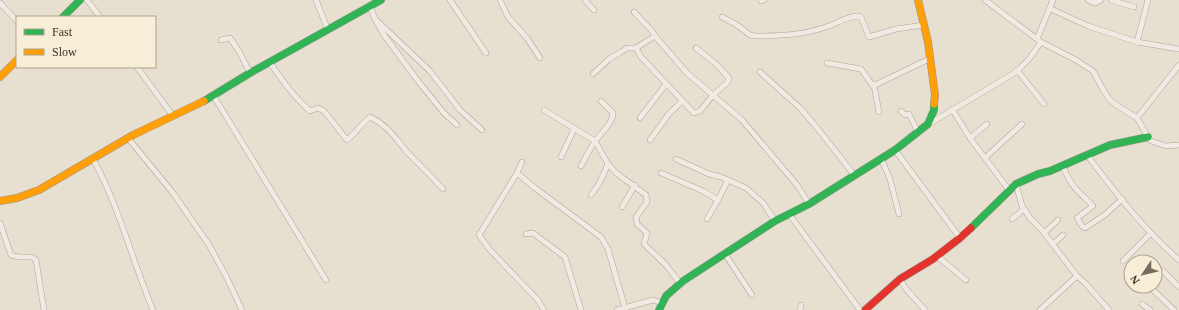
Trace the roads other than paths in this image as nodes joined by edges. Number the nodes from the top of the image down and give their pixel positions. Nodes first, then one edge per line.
1 (80, 0) edge
2 (87, 0) edge
3 (316, 0) edge
4 (381, 0) edge
5 (450, 0) edge
6 (500, 0) edge
7 (585, 0) edge
8 (918, 0) edge
9 (985, 0) edge
10 (1053, 0) edge
11 (1088, 0) edge
12 (1101, 0) edge
13 (1111, 0) edge
14 (1148, 0) edge
15 (0, 3) edge
16 (370, 6) junction
17 (1134, 7) dead end
18 (1049, 8) junction
19 (594, 10) dead end
20 (634, 12) dead end
21 (64, 16) edge
22 (99, 16) edge
23 (722, 17) dead end
24 (375, 19) junction
25 (16, 20) edge
26 (924, 25) junction
27 (328, 30) junction
28 (655, 36) junction
29 (221, 40) dead end
30 (1039, 41) junction
31 (1137, 42) junction
32 (636, 48) junction
33 (696, 48) dead end
34 (1179, 49) edge
35 (486, 53) dead end
36 (540, 58) dead end
37 (929, 59) junction
38 (16, 61) edge
39 (270, 63) junction
40 (827, 63) dead end
41 (1179, 65) edge
42 (138, 68) edge
43 (1018, 70) junction
44 (760, 72) dead end
45 (250, 73) junction
46 (593, 74) dead end
47 (0, 76) edge
48 (666, 84) junction
49 (874, 86) junction
50 (213, 95) junction
51 (713, 95) junction
52 (601, 101) dead end
53 (682, 101) junction
54 (1044, 104) dead end
55 (952, 109) junction
56 (544, 110) dead end
57 (901, 111) dead end
58 (879, 112) dead end
59 (173, 116) junction
60 (640, 118) dead end
61 (1138, 118) junction
62 (928, 124) junction
63 (988, 124) dead end
64 (1022, 124) dead end
65 (457, 125) dead end
66 (574, 129) junction
67 (482, 130) dead end
68 (918, 132) junction
69 (1148, 137) junction
70 (128, 138) junction
71 (970, 138) junction
72 (650, 140) dead end
73 (595, 141) junction
74 (1179, 145) edge
75 (895, 150) junction
76 (1087, 155) junction
77 (561, 157) dead end
78 (986, 157) junction
79 (882, 158) junction
80 (93, 159) junction
81 (676, 159) dead end
82 (522, 162) dead end
83 (608, 164) junction
84 (581, 166) dead end
85 (1063, 166) junction
86 (661, 172) dead end
87 (517, 173) junction
88 (855, 176) junction
89 (728, 180) junction
90 (1016, 184) junction
91 (635, 185) junction
92 (443, 189) dead end
93 (1009, 190) junction
94 (590, 195) dead end
95 (1122, 199) junction
96 (718, 200) junction
97 (0, 201) edge
98 (809, 204) junction
99 (622, 207) dead end
100 (1024, 209) junction
101 (789, 214) junction
102 (899, 214) dead end
103 (707, 219) dead end
104 (1012, 219) dead end
105 (1058, 220) dead end
106 (775, 221) junction
107 (0, 223) edge
108 (1044, 232) junction
109 (1151, 233) junction
110 (526, 234) dead end
111 (1063, 235) dead end
112 (960, 238) junction
113 (1053, 244) junction
114 (725, 254) junction
115 (1131, 254) edge
116 (937, 256) junction
117 (1179, 260) edge
118 (1163, 271) dead end
119 (1076, 276) junction
120 (900, 279) junction
121 (326, 280) dead end
122 (966, 280) dead end
123 (680, 283) junction
124 (1179, 287) edge
125 (752, 294) dead end
126 (1157, 294) edge
127 (662, 303) junction
128 (1142, 304) dead end
129 (625, 308) junction
130 (44, 310) edge
131 (154, 310) edge
132 (242, 310) edge
133 (544, 310) edge
134 (581, 310) edge
135 (617, 310) edge
136 (659, 310) edge
137 (860, 310) edge
138 (866, 310) edge
139 (925, 310) edge
140 (1041, 310) edge
141 (1110, 310) edge
142 (1150, 310) edge
143 (1174, 310) edge

1 - 21 street
2 - 22 street
3 - 27 street
4 - 16 street
5 - 35 street
6 - 36 street
7 - 19 street
8 - 26 street
9 - 30 street
10 - 18 street
11 - 12 street
13 - 17 street
14 - 31 street
15 - 25 street
16 - 24 street
16 - 27 street
18 - 30 street
18 - 31 street
20 - 28 street
23 - 26 street
24 - 65 street
24 - 67 street
26 - 37 street
27 - 39 street
28 - 32 street
28 - 51 street
29 - 45 street
30 - 43 street
30 - 61 street
31 - 34 street
32 - 46 street
32 - 48 street
33 - 51 street
37 - 49 street
37 - 62 street
38 - 47 street
39 - 45 street
39 - 92 street
40 - 49 street
41 - 61 street
42 - 59 street
43 - 54 street
43 - 55 street
44 - 88 street
45 - 50 street
48 - 53 street
48 - 60 street
49 - 58 street
50 - 59 street
50 - 121 street
51 - 53 street
51 - 98 street
52 - 73 street
53 - 72 street
55 - 62 street
55 - 71 street
56 - 66 street
57 - 68 street
59 - 70 street
61 - 69 street
62 - 68 street
63 - 71 street
64 - 78 street
66 - 73 street
66 - 77 street
68 - 75 street
69 - 74 street
69 - 76 street
70 - 80 street
70 - 132 street
71 - 78 street
73 - 83 street
73 - 84 street
75 - 79 street
75 - 112 street
76 - 85 street
76 - 95 street
78 - 93 street
79 - 88 street
79 - 102 street
80 - 97 street
80 - 131 street
81 - 89 street
82 - 87 street
83 - 91 street
83 - 94 street
85 - 90 street
85 - 95 street
86 - 96 street
87 - 129 street
87 - 133 street
88 - 98 street
89 - 96 street
89 - 106 street
90 - 93 street
90 - 100 street
91 - 99 street
91 - 123 street
93 - 112 street
95 - 109 street
96 - 103 street
98 - 101 street
100 - 104 street
100 - 108 street
101 - 106 street
101 - 137 street
105 - 108 street
106 - 114 street
107 - 130 street
108 - 113 street
109 - 115 street
109 - 117 street
110 - 134 street
111 - 113 street
112 - 116 street
113 - 119 street
114 - 123 street
114 - 125 street
116 - 120 street
116 - 122 street
118 - 124 street
119 - 140 street
119 - 141 street
120 - 138 street
120 - 139 street
123 - 127 street
126 - 143 street
127 - 129 street
127 - 136 street
128 - 142 street
129 - 135 street

